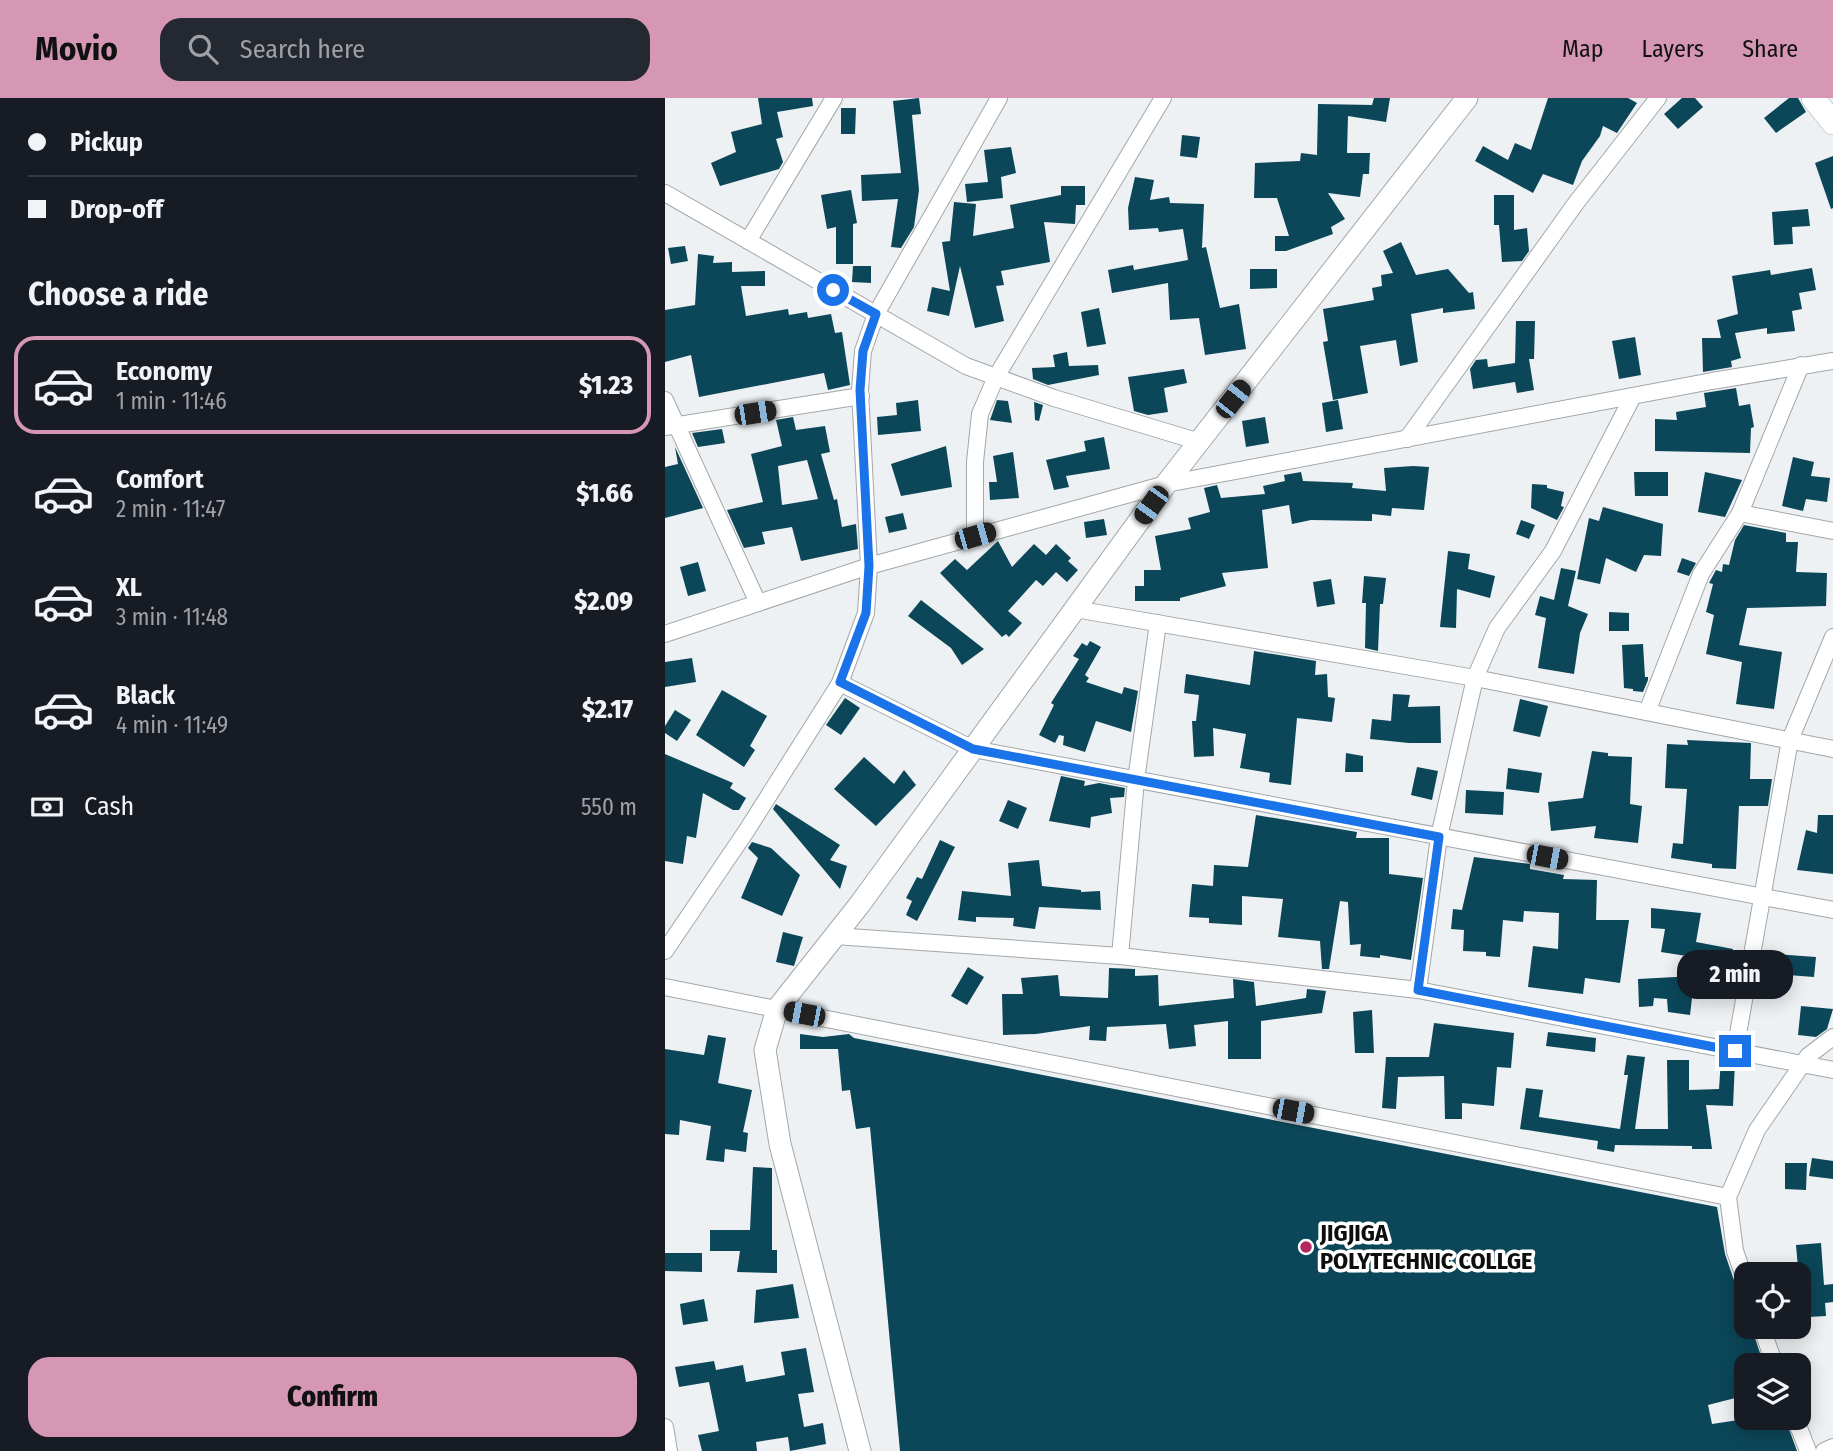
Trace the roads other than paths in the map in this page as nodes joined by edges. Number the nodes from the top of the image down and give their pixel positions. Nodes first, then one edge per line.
1 (834, 98) edge
2 (999, 98) edge
3 (1163, 98) edge
4 (1467, 98) edge
5 (1658, 98) edge
6 (1813, 98) edge
7 (1833, 123) edge
8 (665, 193) edge
9 (748, 241) junction
10 (876, 314) junction
11 (1833, 361) edge
12 (1801, 365) junction
13 (996, 377) junction
14 (860, 396) junction
15 (1633, 396) junction
16 (665, 400) edge
17 (671, 426) edge
18 (1407, 439) junction
19 (1200, 442) junction
20 (1166, 484) junction
21 (1739, 513) junction
22 (1833, 531) edge
23 (975, 536) junction
24 (869, 566) junction
25 (758, 603) junction
26 (1075, 609) junction
27 (1158, 624) junction
28 (665, 634) edge
29 (1833, 637) edge
30 (1475, 678) junction
31 (840, 682) junction
32 (1647, 712) junction
33 (1790, 740) junction
34 (973, 749) junction
35 (1833, 749) edge
36 (1136, 780) junction
37 (1439, 837) junction
38 (1762, 897) junction
39 (1833, 910) edge
40 (835, 936) junction
41 (665, 951) edge
42 (1120, 956) junction
43 (665, 987) edge
44 (1418, 990) junction
45 (777, 1009) junction
46 (1833, 1037) edge
47 (1735, 1051) junction
48 (1803, 1064) junction
49 (1833, 1070) edge
50 (1728, 1197) junction
51 (1739, 1262) edge
52 (665, 1427) edge
53 (1800, 1430) edge
54 (1833, 1447) edge
55 (669, 1451) edge
56 (860, 1451) edge
57 (1808, 1451) edge
58 (1824, 1451) edge

1 - 9 street
2 - 10 street
3 - 13 street
4 - 19 street
5 - 18 street
6 - 7 main road
8 - 9 street
9 - 10 street
10 - 13 street
10 - 14 street
11 - 12 street
12 - 15 street
12 - 21 street
13 - 19 street
13 - 23 street
14 - 17 street
14 - 24 street
15 - 18 street
15 - 30 street
16 - 17 street
17 - 25 street
18 - 20 street
19 - 20 street
20 - 23 street
20 - 26 street
21 - 22 street
21 - 32 street
23 - 24 street
24 - 25 street
24 - 31 street
25 - 28 street
26 - 27 street
26 - 34 street
27 - 30 street
27 - 36 street
29 - 33 street
30 - 32 street
30 - 37 street
31 - 34 street
31 - 41 street
32 - 33 street
33 - 35 street
33 - 38 street
34 - 36 street
34 - 40 street
36 - 37 street
36 - 42 street
37 - 38 street
37 - 44 street
38 - 39 street
38 - 47 street
40 - 42 street
40 - 45 street
42 - 44 street
43 - 45 street
44 - 47 street
45 - 50 street
45 - 56 street
46 - 48 street
47 - 48 street
48 - 49 street
48 - 50 street
50 - 51 street
52 - 55 street
53 - 57 street
54 - 58 street

